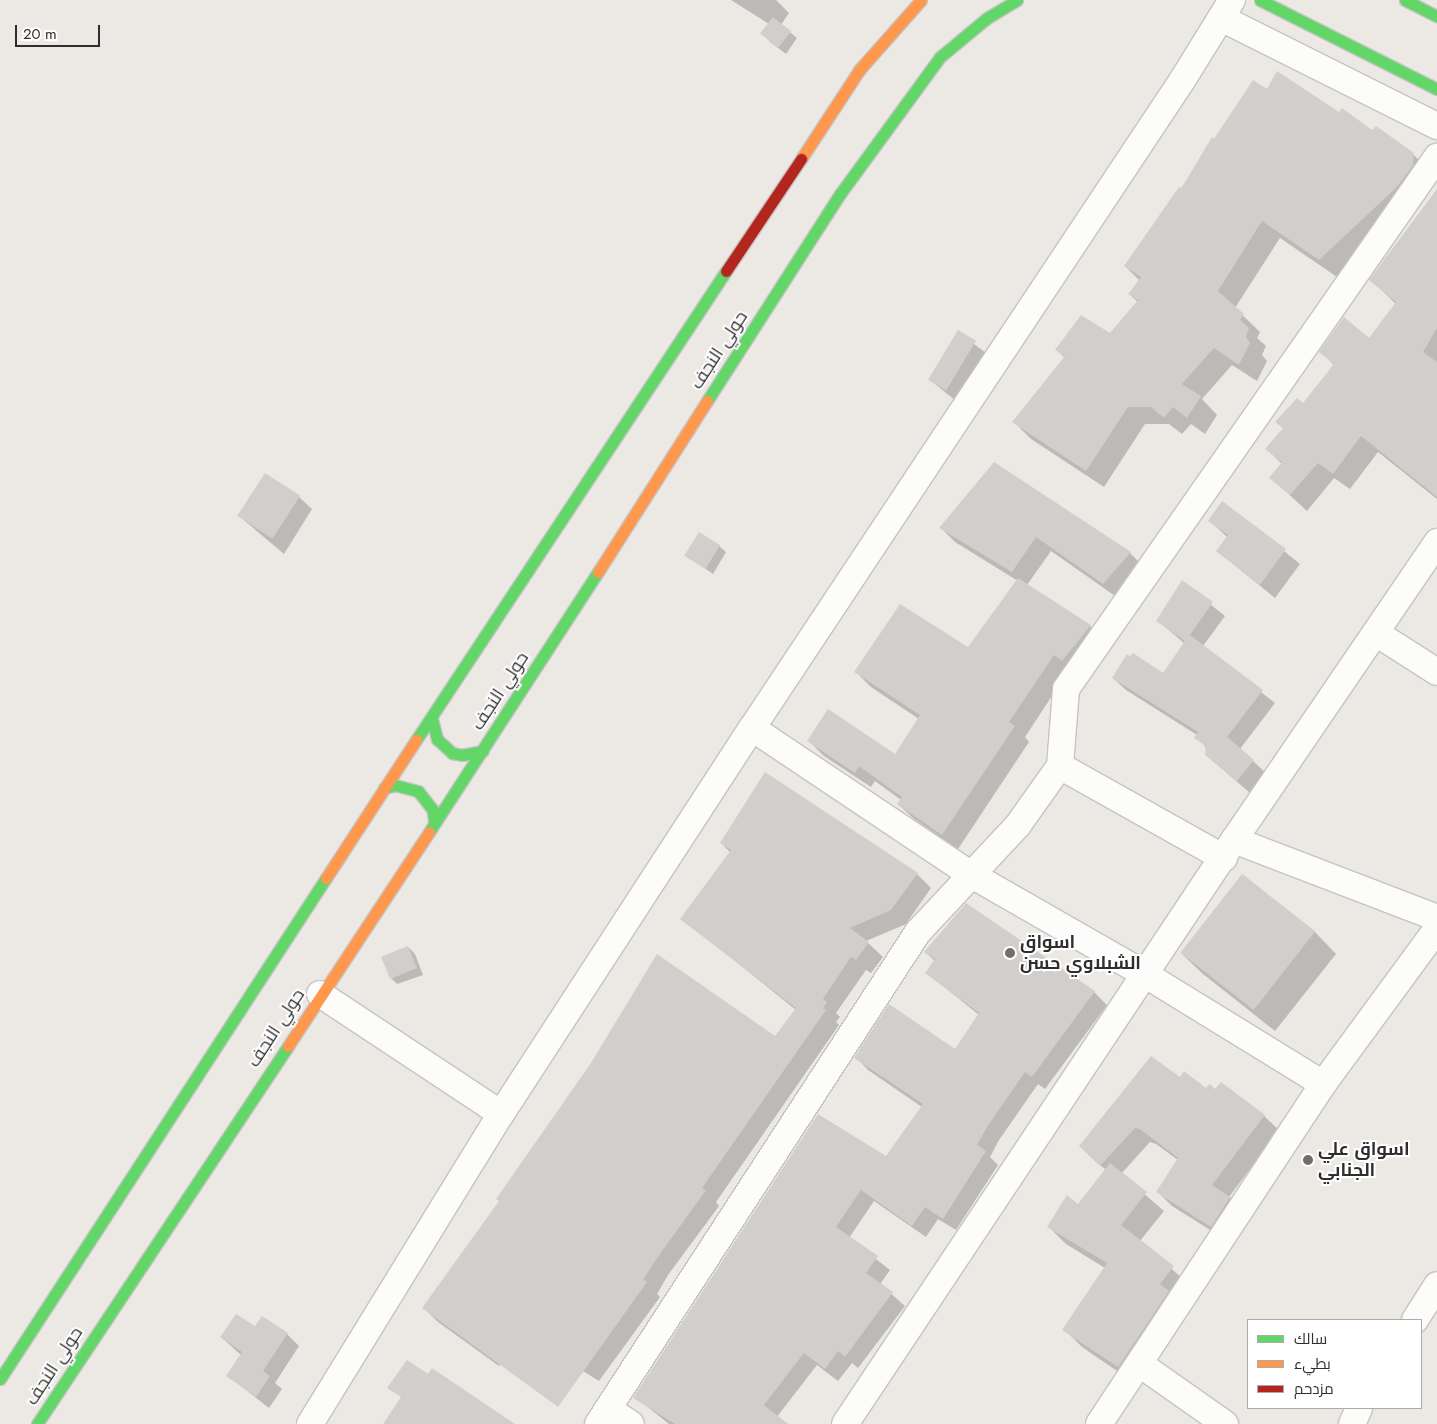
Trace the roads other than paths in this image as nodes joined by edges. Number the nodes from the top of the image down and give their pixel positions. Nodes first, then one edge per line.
1 (921, 0) edge
2 (1017, 0) edge
3 (1260, 0) edge
4 (1405, 0) edge
5 (1226, 9) edge
6 (1436, 10) edge
7 (1437, 88) edge
8 (1437, 126) edge
9 (1437, 157) edge
10 (1437, 542) edge
11 (1376, 633) junction
12 (1437, 672) edge
13 (432, 719) junction
14 (752, 728) junction
15 (482, 751) junction
16 (1060, 766) junction
17 (384, 788) junction
18 (434, 822) junction
19 (1229, 849) junction
20 (970, 874) junction
21 (1437, 918) edge
22 (1437, 929) edge
23 (1146, 975) junction
24 (320, 994) junction
25 (1323, 1084) junction
26 (501, 1114) junction
27 (1437, 1285) edge
28 (1416, 1319) edge
29 (1140, 1364) junction
30 (0, 1379) edge
31 (603, 1417) edge
32 (37, 1424) edge
33 (310, 1424) edge
34 (630, 1424) edge
35 (845, 1424) edge
36 (1099, 1424) edge
37 (1225, 1424) edge

1 - 13 main road, حولي النجف
2 - 15 main road, حولي النجف
3 - 7 main road
4 - 6 main road
5 - 8 street
5 - 14 street
9 - 16 street
10 - 11 street
11 - 12 street
11 - 19 street
13 - 15 main road
13 - 17 main road, حولي النجف
14 - 20 street
14 - 26 street
15 - 18 main road, حولي النجف
16 - 19 street
16 - 20 street
17 - 18 main road
17 - 30 main road, حولي النجف
18 - 24 main road, حولي النجف
19 - 21 street
19 - 23 street
20 - 23 street
20 - 31 street
22 - 25 street
23 - 25 street
23 - 35 street
24 - 26 street
24 - 32 main road, حولي النجف
25 - 29 street
26 - 33 street
27 - 28 street
29 - 36 street
29 - 37 street
31 - 34 street

